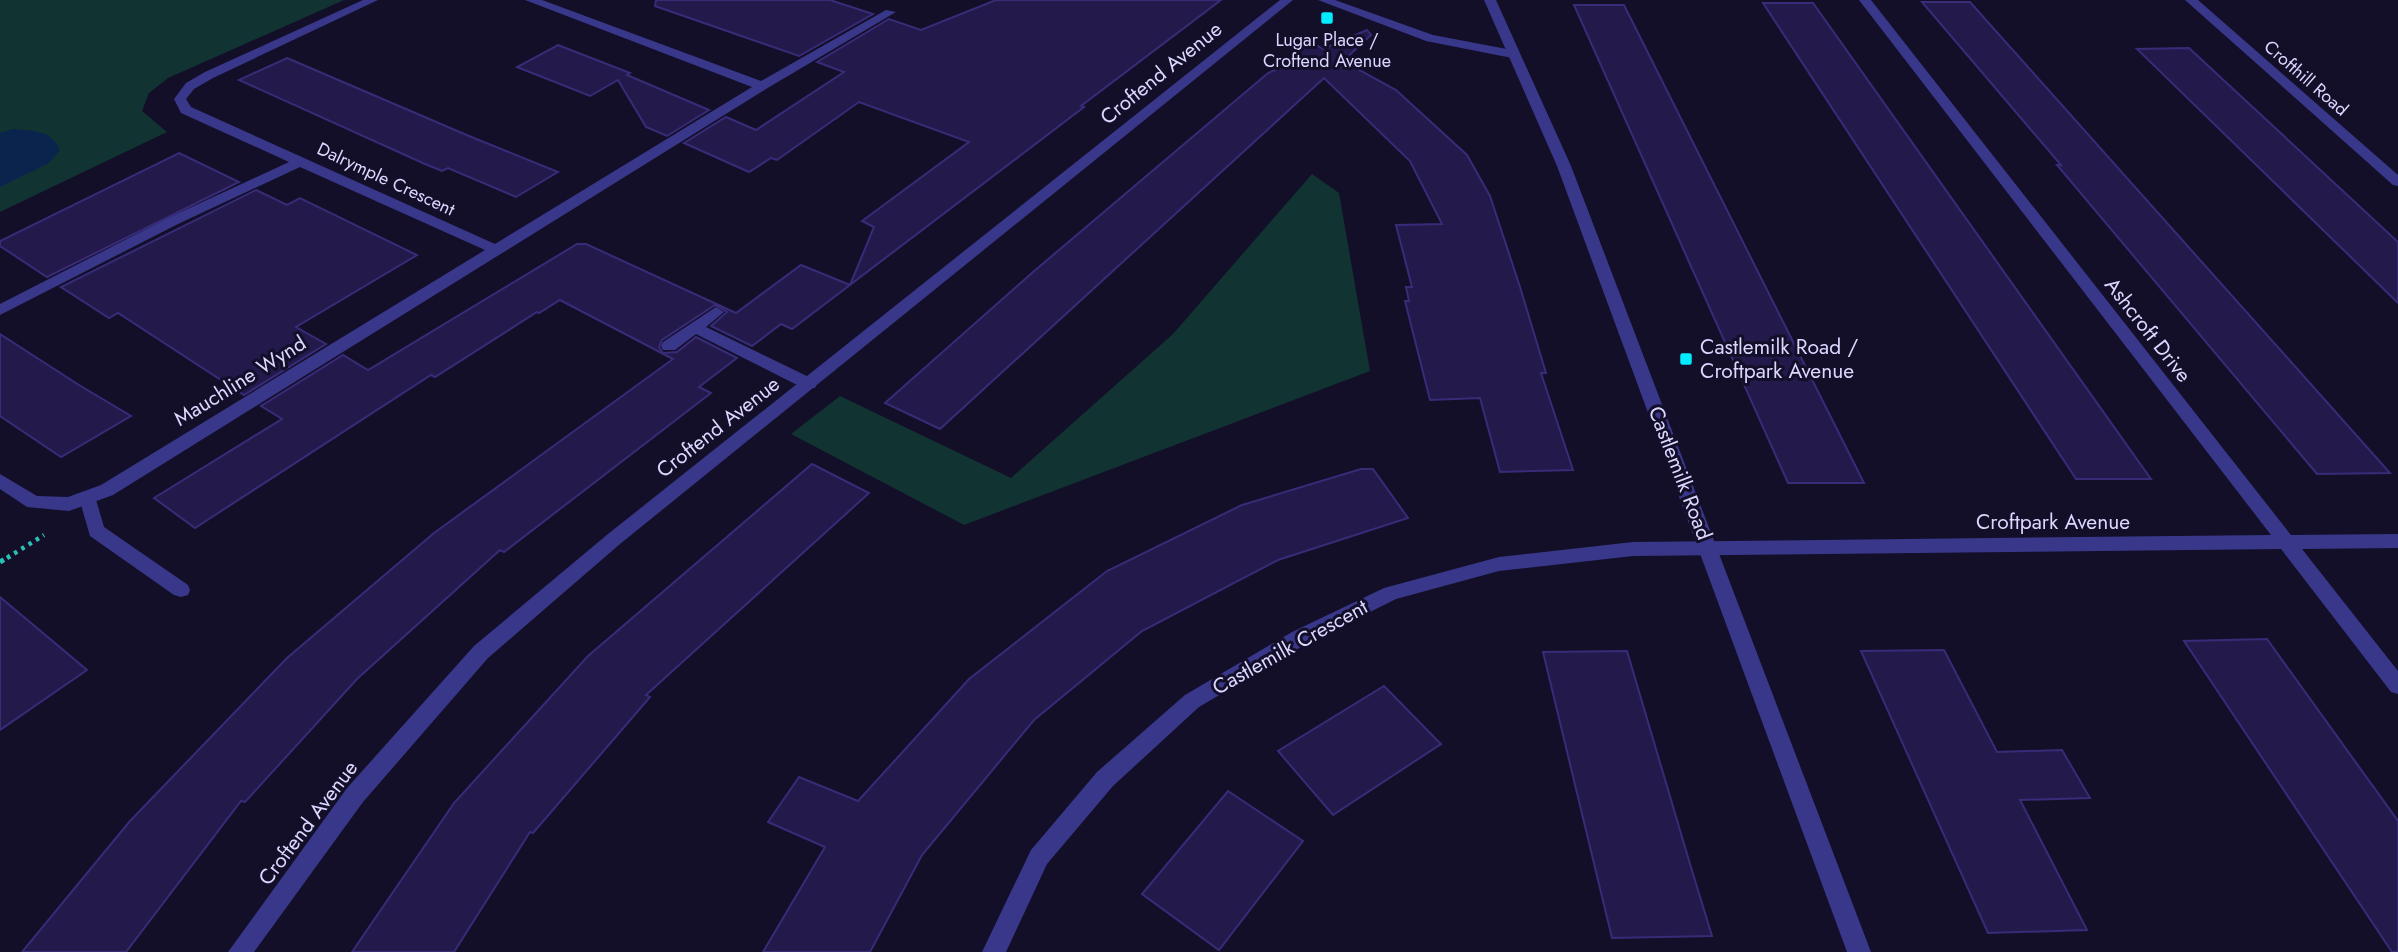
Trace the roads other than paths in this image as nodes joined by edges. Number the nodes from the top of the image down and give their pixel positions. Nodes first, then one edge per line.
1 (372, 0) edge
2 (531, 0) edge
3 (568, 0) edge
4 (1287, 0) edge
5 (1324, 0) edge
6 (1490, 0) edge
7 (1865, 0) edge
8 (2190, 0) edge
9 (553, 8) junction
10 (890, 12) dead end
11 (1512, 54) junction
12 (761, 86) junction
13 (301, 161) junction
14 (2398, 182) edge
15 (496, 250) junction
16 (0, 310) edge
17 (716, 312) dead end
18 (694, 327) junction
19 (669, 346) dead end
20 (809, 384) junction
21 (0, 480) edge
22 (88, 498) junction
23 (2398, 541) edge
24 (2287, 543) junction
25 (1708, 547) junction
26 (181, 590) dead end
27 (2398, 686) edge
28 (240, 952) edge
29 (994, 952) edge
30 (1859, 952) edge

1 - 13 street, Dalrymple Crescent
2 - 9 street
3 - 9 street
4 - 20 street, Croftend Avenue
5 - 11 street
6 - 11 street, Castlemilk Road
7 - 24 street, Ashcroft Drive
8 - 14 street, Crofthill Road
9 - 12 street
10 - 12 street
11 - 25 street, Castlemilk Road
12 - 15 street
13 - 15 street, Dalrymple Crescent
13 - 16 street
15 - 22 street, Mauchline Wynd
17 - 18 street
18 - 19 street
18 - 20 street
20 - 28 street, Croftend Avenue
21 - 22 street, Mauchline Wynd
22 - 26 street
23 - 24 street, Croftpark Avenue
24 - 25 street, Croftpark Avenue
24 - 27 street, Ashcroft Drive
25 - 29 street, Castlemilk Crescent
25 - 30 street, Castlemilk Road

